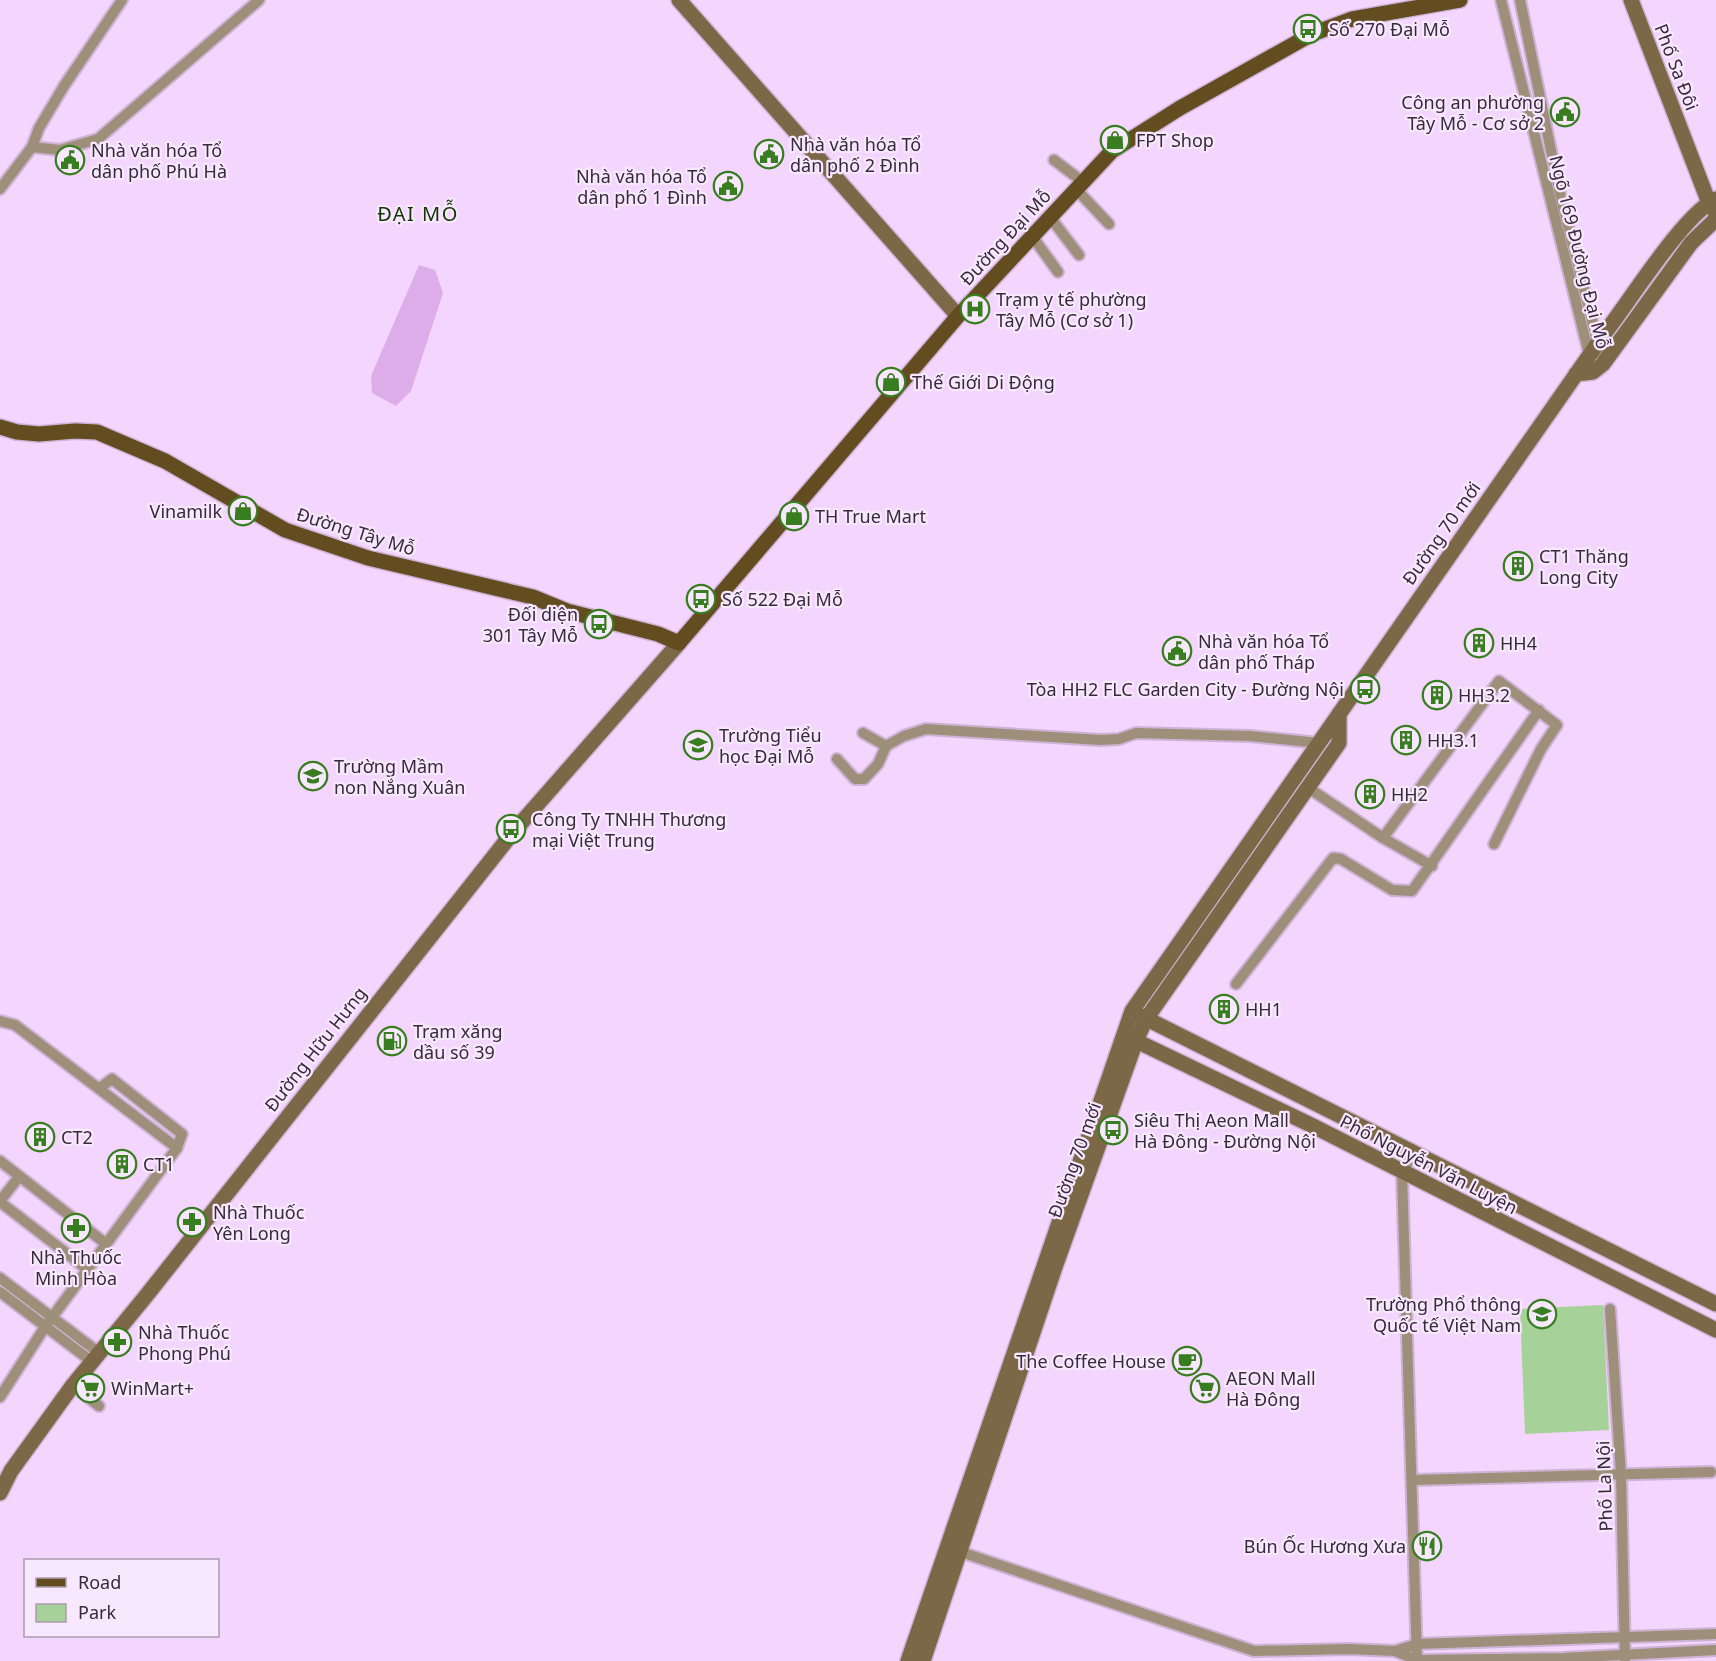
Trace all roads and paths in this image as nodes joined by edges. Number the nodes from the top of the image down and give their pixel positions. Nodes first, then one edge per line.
1 (122, 0) edge
2 (259, 0) edge
3 (679, 0) edge
4 (1460, 0) edge
5 (1501, 0) edge
6 (1520, 0) edge
7 (1631, 0) edge
8 (32, 147) junction
9 (1054, 160) dead end
10 (1080, 186) junction
11 (0, 189) edge
12 (1714, 205) edge
13 (1050, 217) junction
14 (1716, 219) edge
15 (1109, 225) dead end
16 (1032, 236) junction
17 (1079, 255) dead end
18 (1058, 272) dead end
19 (958, 316) junction
20 (1593, 350) junction
21 (1598, 368) junction
22 (1576, 374) junction
23 (0, 427) edge
24 (679, 643) junction
25 (1539, 710) junction
26 (1339, 714) junction
27 (863, 733) dead end
28 (1319, 743) junction
29 (886, 746) junction
30 (837, 759) dead end
31 (1308, 787) junction
32 (1383, 838) junction
33 (1494, 844) dead end
34 (1432, 866) junction
35 (1236, 984) dead end
36 (1132, 1011) junction
37 (1146, 1019) junction
38 (0, 1021) edge
39 (1129, 1038) junction
40 (1413, 1152) junction
41 (0, 1161) edge
42 (1402, 1174) junction
43 (19, 1177) junction
44 (0, 1202) edge
45 (105, 1243) junction
46 (1608, 1248) junction
47 (87, 1269) junction
48 (1597, 1270) junction
49 (1653, 1272) junction
50 (0, 1278) edge
51 (0, 1292) edge
52 (1642, 1293) junction
53 (1716, 1304) edge
54 (1610, 1309) dead end
55 (48, 1322) junction
56 (1716, 1330) edge
57 (95, 1357) junction
58 (5, 1380) edge
59 (73, 1385) junction
60 (0, 1397) edge
61 (99, 1406) dead end
62 (1711, 1472) dead end
63 (1621, 1475) junction
64 (1413, 1480) junction
65 (0, 1493) edge
66 (954, 1550) junction
67 (1716, 1634) edge
68 (1624, 1637) junction
69 (1417, 1644) junction
70 (1716, 1650) edge
71 (1395, 1651) junction
72 (1625, 1658) edge
73 (1417, 1660) edge
74 (908, 1661) edge
75 (923, 1661) edge

1 - 8 street
2 - 8 street
3 - 19 street
4 - 10 main road, Đường Đại Mỗ
5 - 20 street, Ngõ 169 Đường Đại Mỗ
6 - 20 street, Ngõ 169 Đường Đại Mỗ
7 - 12 street, Phố Sa Đôi
8 - 11 street
9 - 10 street
10 - 13 main road, Đường Đại Mỗ
10 - 15 street
12 - 20 street, Đường 70 mới
13 - 16 main road, Đường Đại Mỗ
13 - 17 street
14 - 21 street
16 - 18 street
16 - 19 main road, Đường Đại Mỗ
19 - 24 main road, Đường Đại Mỗ
20 - 21 street
20 - 22 street, Đường 70 mới
21 - 22 street
22 - 26 street, Đường 70 mới
23 - 24 main road, Đường Tây Mỗ
24 - 57 street, Đường Hữu Hưng
25 - 32 street
25 - 33 street
25 - 34 street
26 - 28 street, Đường 70 mới
26 - 31 street, Đường 70 mới
27 - 29 street
28 - 29 street
28 - 36 street, Đường 70 mới
29 - 30 street
31 - 32 street
31 - 37 street, Đường 70 mới
32 - 34 street
34 - 35 street
36 - 37 street, Phố Nguyễn Văn Luyện
36 - 39 street, Đường 70 mới
37 - 39 street, Đường 70 mới
37 - 40 street, Phố Nguyễn Văn Luyện
38 - 45 street
39 - 42 street, Phố Nguyễn Văn Luyện
39 - 66 street, Đường 70 mới
40 - 42 street
40 - 46 street, Phố Nguyễn Văn Luyện
41 - 43 street
42 - 48 street, Phố Nguyễn Văn Luyện
42 - 64 street
43 - 44 street
43 - 45 street
44 - 47 street
45 - 47 street
46 - 48 street
46 - 49 street, Phố Nguyễn Văn Luyện
47 - 55 street
48 - 52 street, Phố Nguyễn Văn Luyện
49 - 52 street
49 - 53 street, Phố Nguyễn Văn Luyện
50 - 55 street
51 - 55 street
52 - 56 street, Phố Nguyễn Văn Luyện
54 - 63 street, Phố La Nội
55 - 57 street
55 - 58 street
57 - 59 street, Đường Hữu Hưng
58 - 60 street
59 - 61 street
59 - 65 street, Đường Hữu Hưng
62 - 63 street
63 - 64 street
63 - 68 street, Phố La Nội
64 - 69 street
66 - 71 street
66 - 74 street
66 - 75 street, Đường 70 mới
67 - 68 street
68 - 69 street
68 - 72 street, Phố La Nội
69 - 71 street
69 - 73 street
70 - 72 street
71 - 73 street
72 - 73 street

